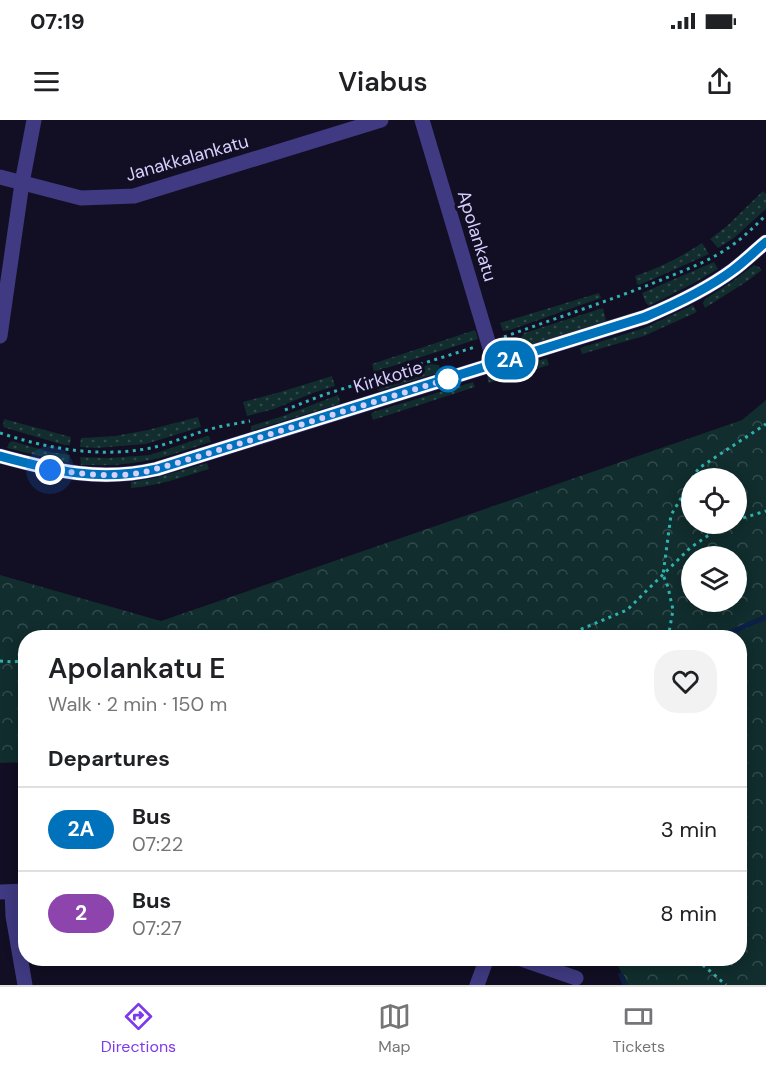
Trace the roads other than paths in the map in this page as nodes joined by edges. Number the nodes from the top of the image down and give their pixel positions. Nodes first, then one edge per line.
1 (34, 120) edge
2 (381, 120) edge
3 (422, 120) edge
4 (0, 177) edge
5 (22, 183) junction
6 (766, 242) edge
7 (0, 336) edge
8 (495, 364) junction
9 (0, 456) edge
10 (12, 892) edge
11 (18, 945) edge
12 (22, 966) edge
13 (484, 966) edge
14 (541, 966) edge
15 (576, 978) dead end
16 (25, 985) edge
17 (477, 985) edge

1 - 5 street
2 - 5 street, Janakkalankatu
3 - 8 street, Apolankatu
4 - 5 street, Janakkalankatu
5 - 7 street
6 - 8 street, Kirkkotie
8 - 9 street, Kirkkotie
10 - 11 street
12 - 16 street
13 - 17 street
14 - 15 street

